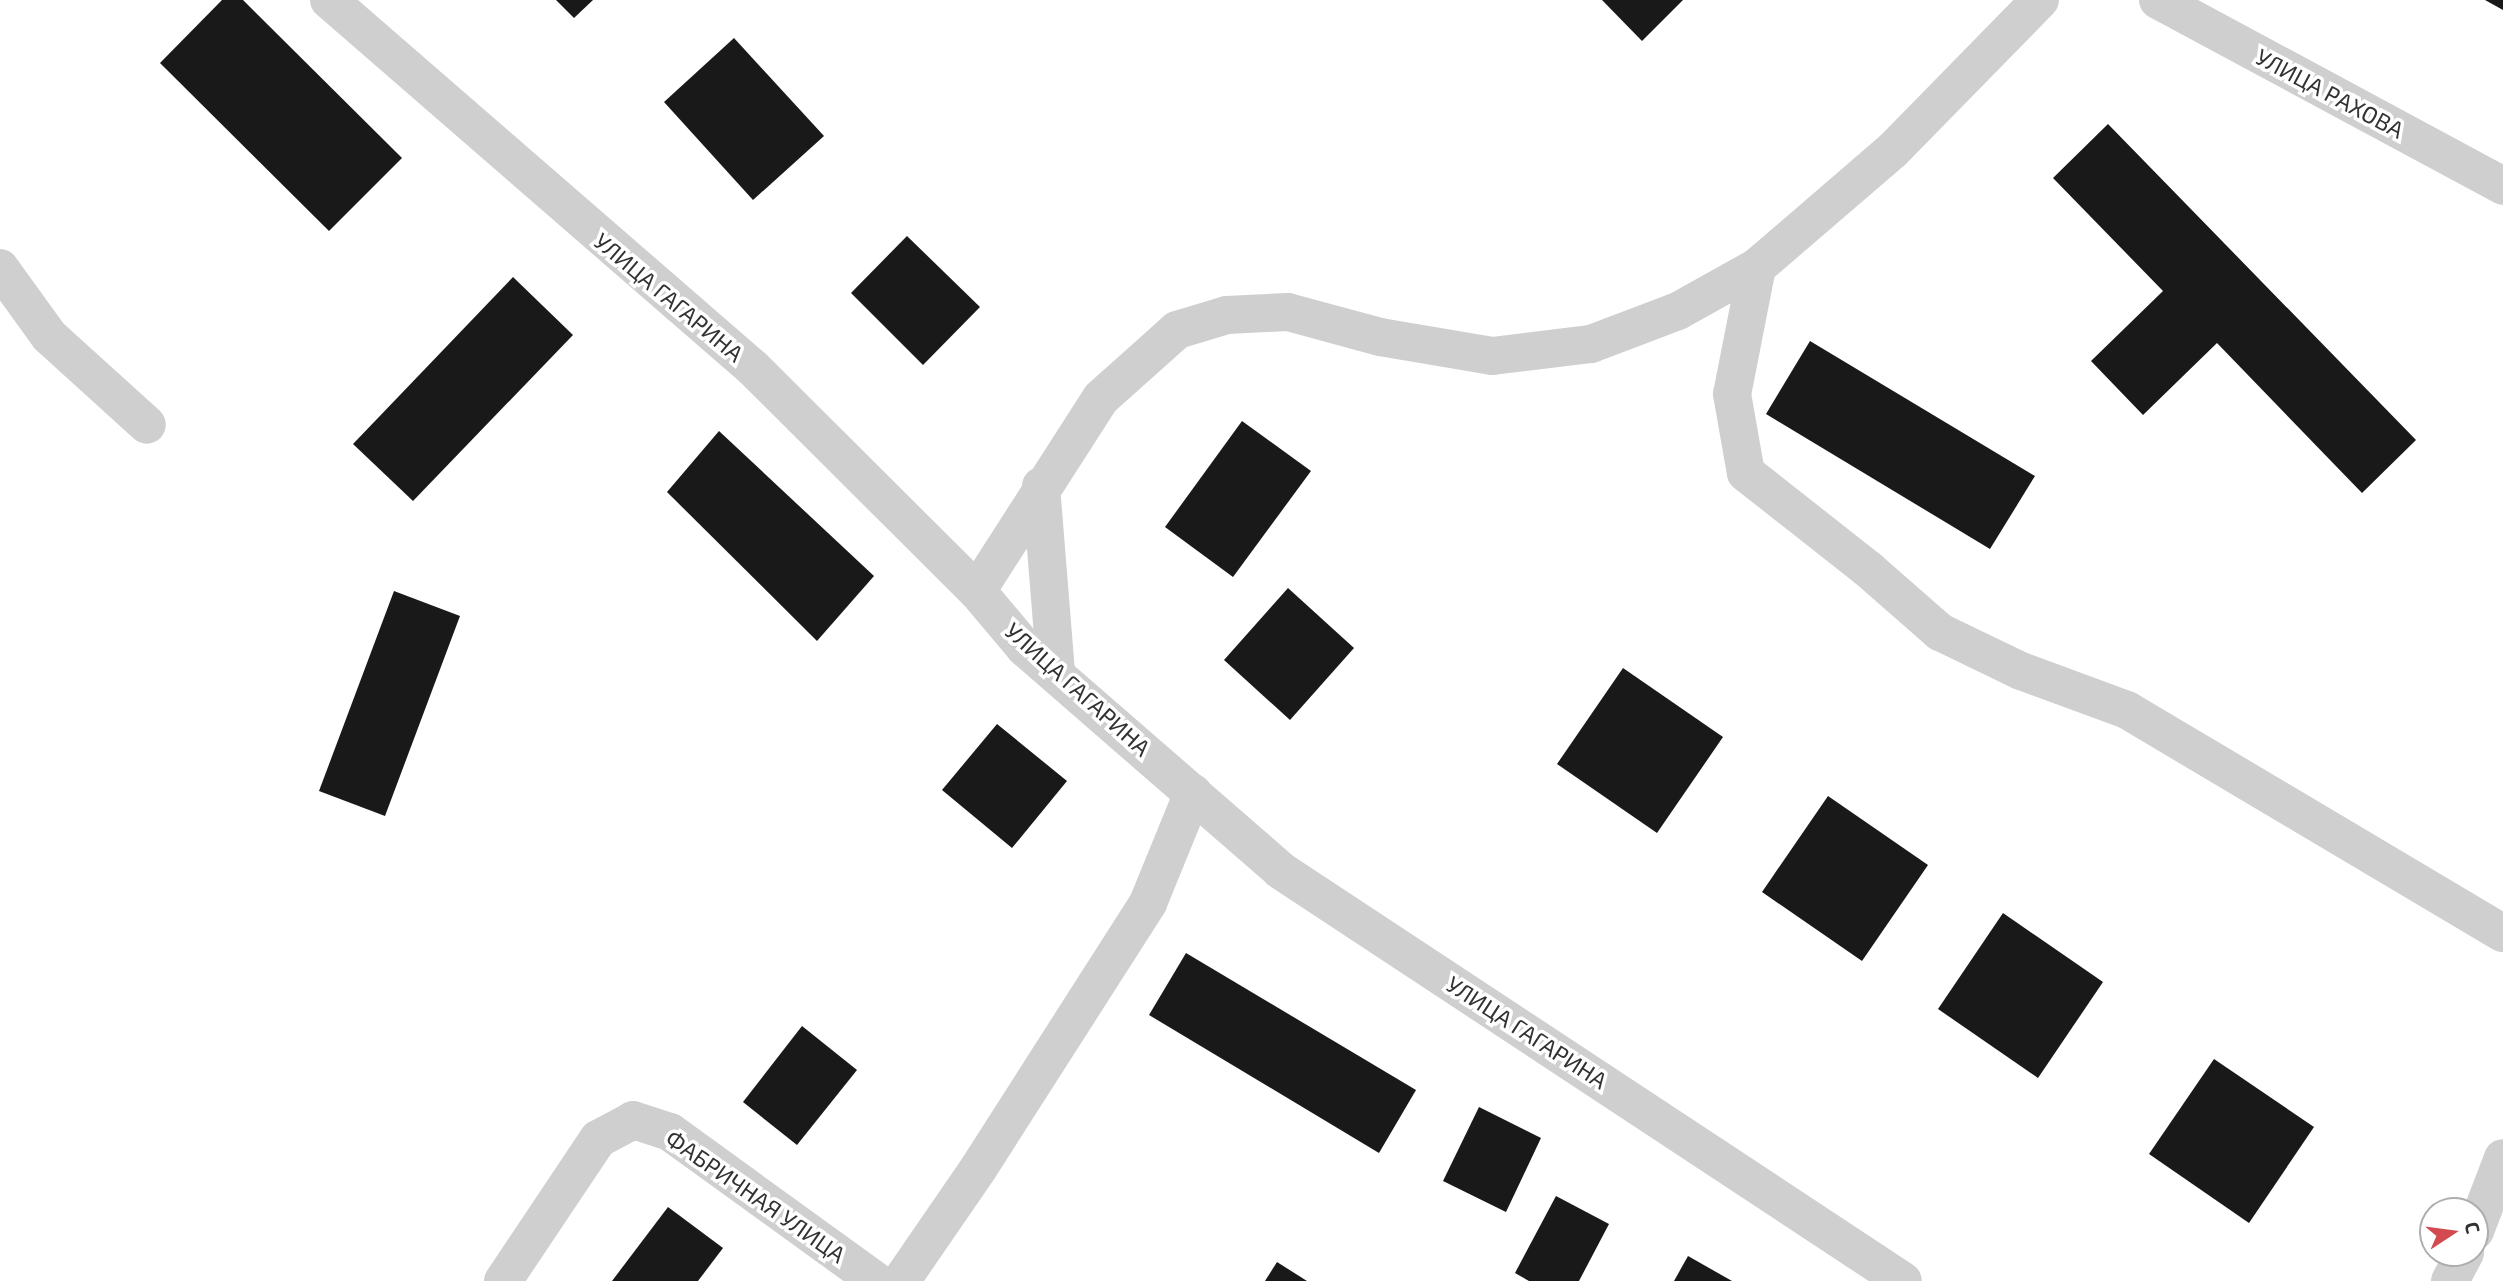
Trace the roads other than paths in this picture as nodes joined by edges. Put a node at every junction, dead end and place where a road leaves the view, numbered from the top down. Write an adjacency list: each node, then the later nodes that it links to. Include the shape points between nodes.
1 (329, 0): 9 (street, УЛИЦА ГАГАРИНА, via 753,368)
2 (2040, 0): 5 (street, via 1893,150)
3 (2158, 0): 4 (street, УЛИЦА РАХОВА)
4 (2503, 186)
5 (1757, 267): 8 (street, via 1678,311 1591,344 1492,356 1380,337 1288,312 1227,315 1177,330 1101,398); 12 (street, via 1732,394 1746,473 1940,632 2021,671 2127,710)
6 (0, 268): 7 (street, via 49,336)
7 (147, 425)
8 (1041, 486): 9 (street); 10 (street)
9 (977, 591): 10 (street, УЛИЦА ГАГАРИНА, via 1026,648)
10 (1056, 672): 11 (street, УЛИЦА ГАГАРИНА)
11 (1193, 793): 17 (street, via 1147,903); 18 (street, УЛИЦА ГАГАРИНА, via 1280,870)
12 (2503, 933)
13 (2503, 1158): 14 (street)
14 (2488, 1197)
15 (503, 1281): 16 (street, ФАБРИЧНАЯ УЛИЦА, via 598,1139 633,1120 670,1132)
16 (876, 1281)
17 (901, 1281)
18 (1903, 1281)

